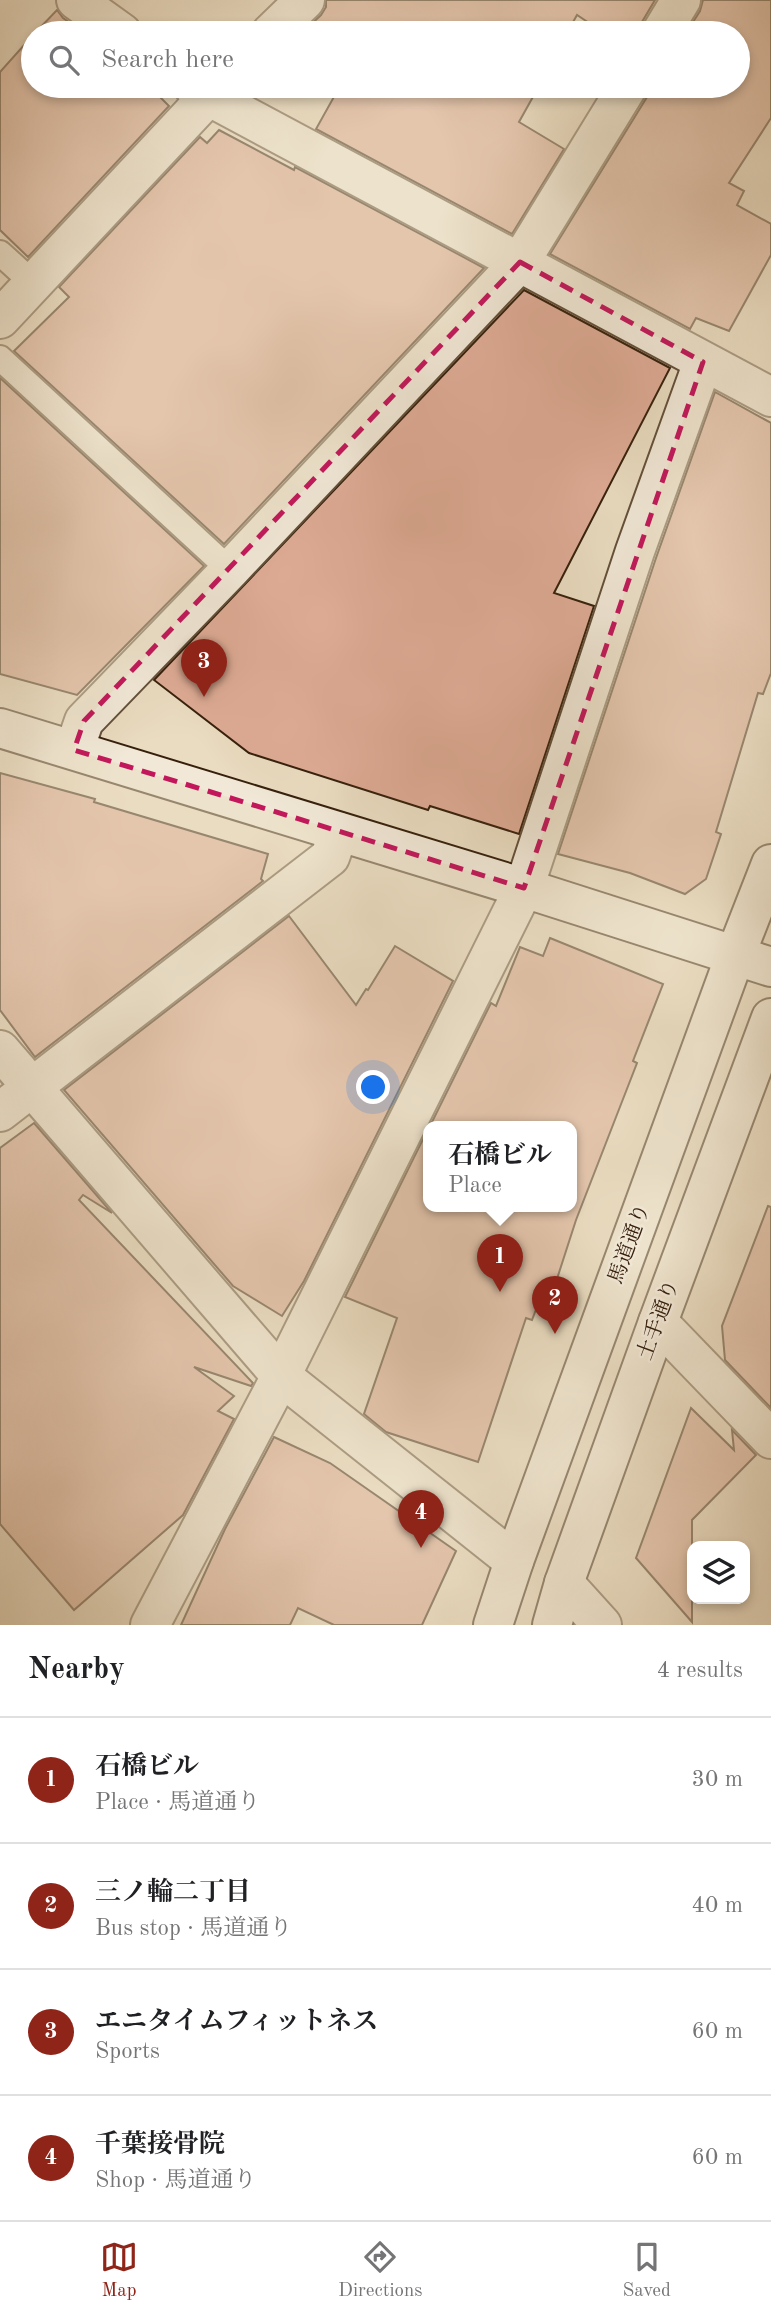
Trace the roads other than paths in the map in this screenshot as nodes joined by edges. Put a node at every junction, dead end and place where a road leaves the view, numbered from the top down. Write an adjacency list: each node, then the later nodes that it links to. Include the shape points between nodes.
1 (76, 0): 4 (street)
2 (304, 0): 5 (street)
3 (681, 0): 6 (street)
4 (105, 21)
5 (283, 21)
6 (668, 21)
7 (198, 98): 12 (street)
8 (222, 98): 11 (street)
9 (621, 98): 11 (street)
10 (0, 253): 12 (lane)
11 (520, 262): 15 (street); 17 (street)
12 (34, 284): 13 (street)
13 (0, 319)
14 (0, 358): 17 (lane)
15 (703, 362): 16 (street); 22 (street)
16 (771, 397)
17 (230, 570): 19 (street, via 84,721)
18 (0, 728): 19 (street)
19 (74, 750): 20 (street)
20 (339, 832): 22 (street); 27 (street, via 331,857)
21 (771, 864): 23 (street, 馬道通り)
22 (524, 888): 23 (street); 30 (street)
23 (735, 956): 24 (street); 32 (street, 馬道通り)
24 (771, 967)
25 (771, 1018): 29 (street, 土手通り)
26 (0, 1050): 27 (street)
27 (33, 1088): 28 (street); 30 (street)
28 (0, 1112)
29 (658, 1322): 31 (street); 33 (street, 土手通り)
30 (281, 1376): 32 (street); 34 (street)
31 (771, 1438)
32 (514, 1561): 35 (street, 馬道通り)
33 (564, 1583): 36 (street, 土手通り); 37 (street)
34 (150, 1625)
35 (493, 1625)
36 (552, 1625)
37 (602, 1625)

